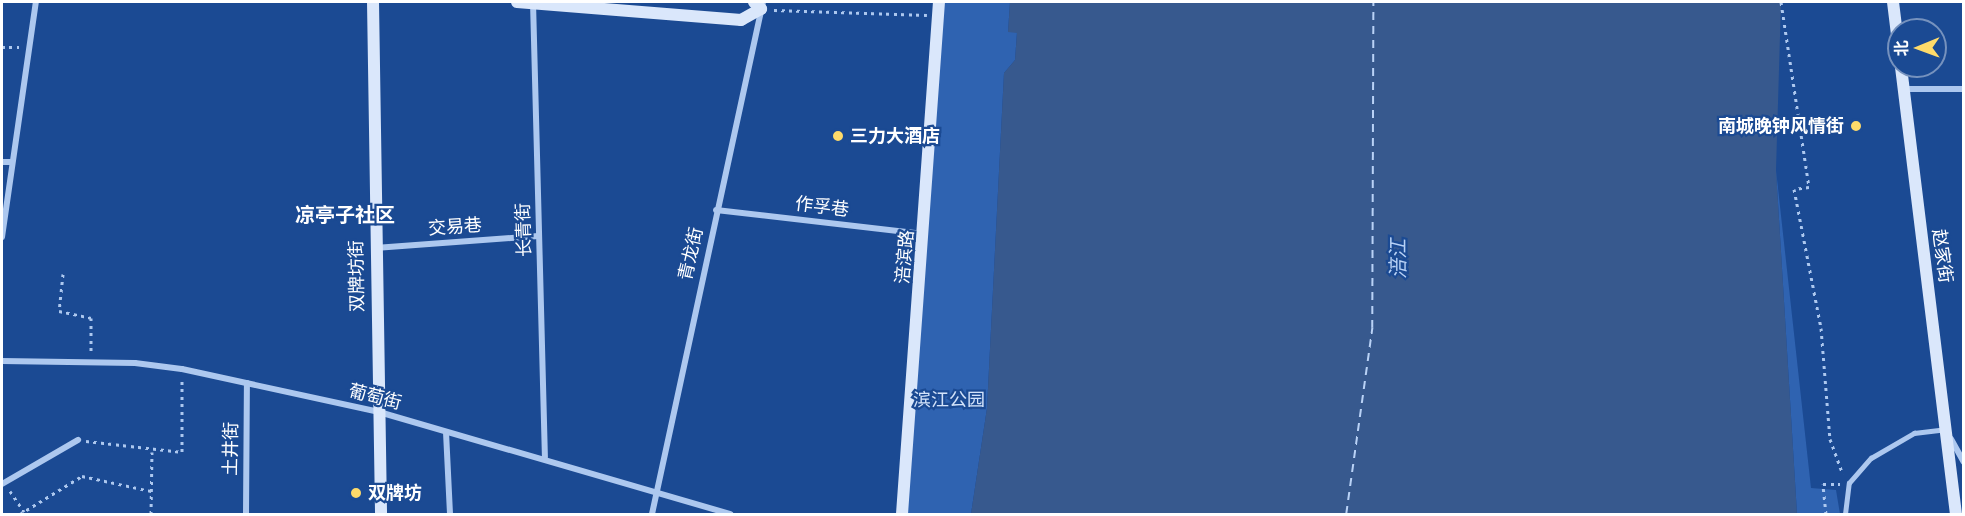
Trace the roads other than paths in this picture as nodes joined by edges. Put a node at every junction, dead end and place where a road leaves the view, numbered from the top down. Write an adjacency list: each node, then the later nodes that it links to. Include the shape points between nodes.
1 (36, 2): 11 (street)
2 (373, 2): 16 (street, 双牌坊街)
3 (517, 2): 4 (street)
4 (533, 2): 7 (street, via 741,20); 14 (street, 长青街)
5 (939, 2): 13 (street, 涪滨路)
6 (1893, 2): 8 (street, 赵家街)
7 (759, 4): 12 (street, 青龙街)
8 (1900, 89): 9 (street); 20 (street, 赵家街)
9 (1964, 89)
10 (2, 162): 11 (street)
11 (11, 162): 15 (street)
12 (716, 210): 13 (street, 作孚巷); 26 (street, 青龙街)
13 (925, 234): 32 (street, 涪滨路)
14 (538, 236): 16 (street, 交易巷); 23 (street, 长青街)
15 (2, 237)
16 (374, 248): 19 (street, 双牌坊街)
17 (2, 361): 18 (street, 葡萄街, via 182,369)
18 (247, 383): 19 (street, 葡萄街); 27 (street, 土井街)
19 (379, 412): 21 (street, 葡萄街); 28 (street, 双牌坊街)
20 (1947, 429): 24 (street); 33 (lane, via 1914,433 1871,458 1849,483); 34 (street, 赵家街)
21 (446, 432): 23 (street, 葡萄街); 29 (street)
22 (78, 440): 25 (street)
23 (546, 457): 26 (street, 葡萄街)
24 (1964, 462)
25 (3, 483)
26 (655, 493): 30 (street, 青龙街); 31 (street, 葡萄街)
27 (246, 514)
28 (381, 514)
29 (450, 514)
30 (652, 514)
31 (731, 514)
32 (902, 514)
33 (1845, 514)
34 (1956, 514)

